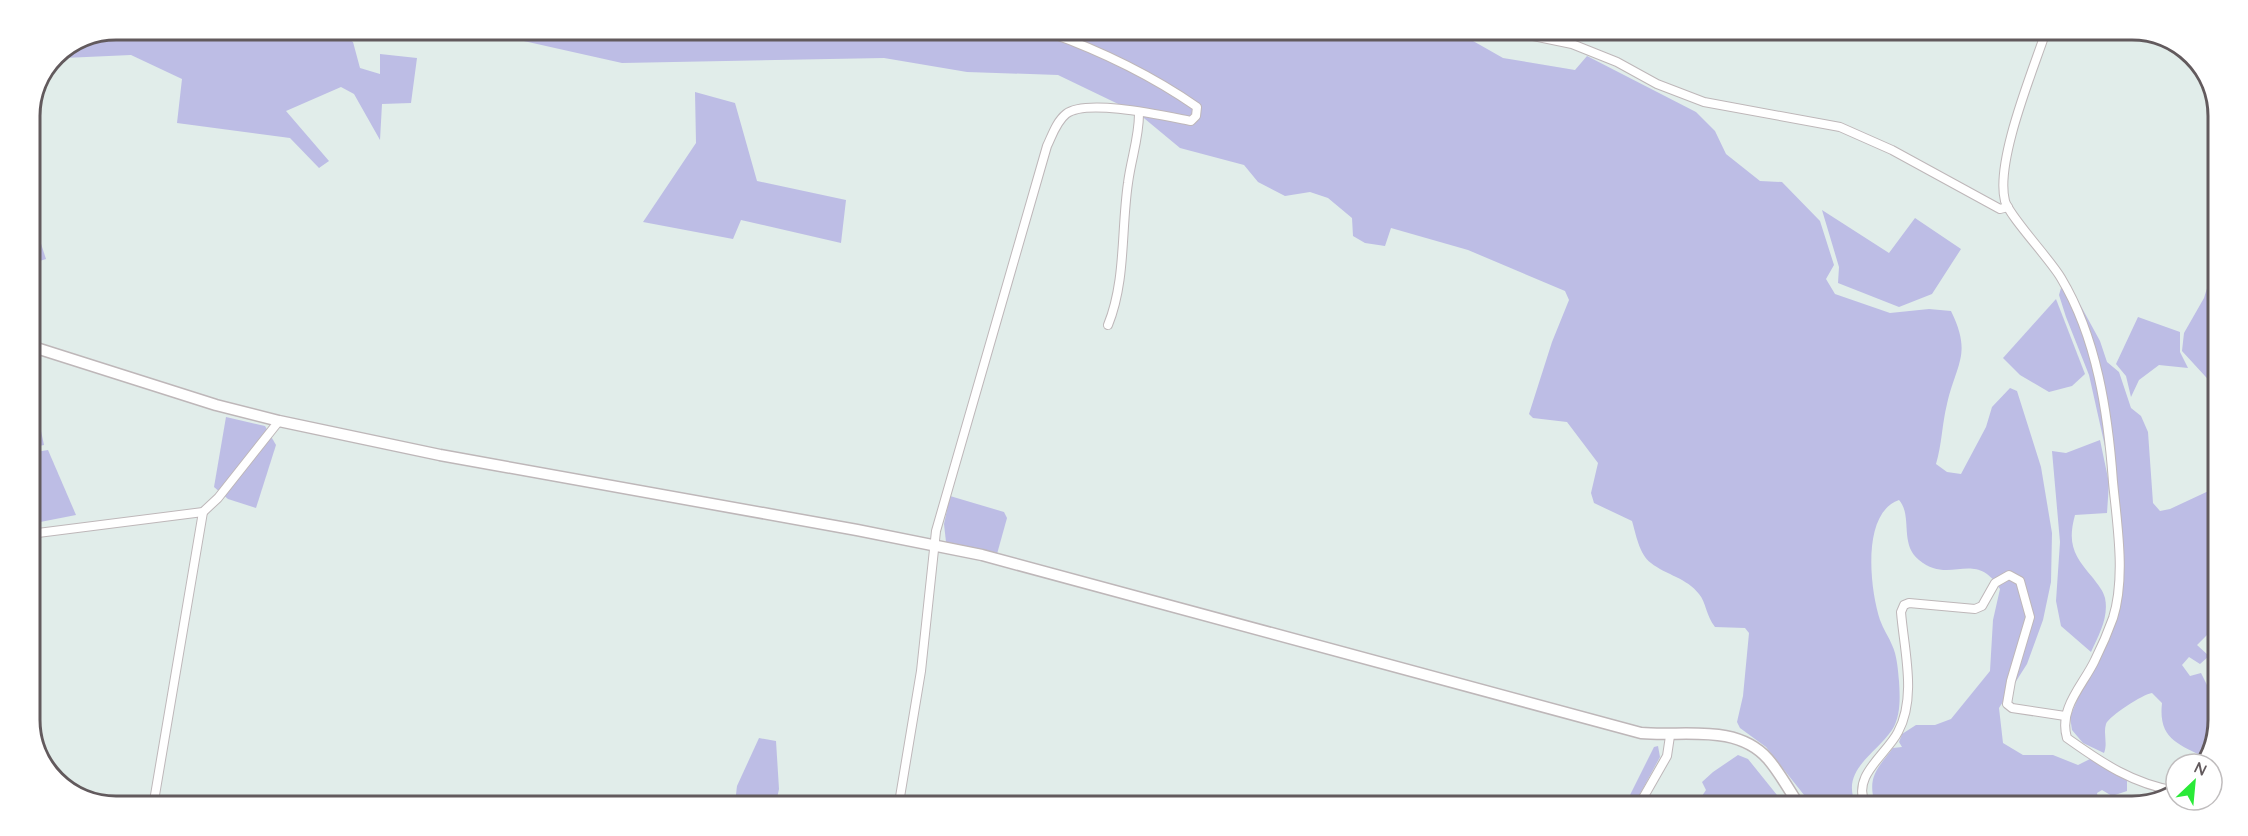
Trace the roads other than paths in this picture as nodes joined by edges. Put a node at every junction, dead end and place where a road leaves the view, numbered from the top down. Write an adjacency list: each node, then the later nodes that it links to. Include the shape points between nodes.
1 (1068, 40): 4 (street, via 1164,85 1197,107 1191,121)
2 (1552, 40): 5 (street, via 1617,62 1657,84 1704,102 1840,128 1892,150 2000,209)
3 (2043, 40): 5 (street, via 2017,113 2004,192)
4 (1139, 114): 6 (street, via 1120,250 1119,297); 11 (street, via 1102,107 1076,109 1059,120 1047,146 944,500)
5 (2008, 207): 12 (street, via 2057,271 2083,321 2105,405 2118,544 2117,595 2095,662)
6 (1108, 325)
7 (40, 349): 8 (street, via 205,402)
8 (279, 421): 9 (street); 11 (street)
9 (203, 512): 10 (street); 15 (street)
10 (41, 533)
11 (934, 547): 13 (street, via 982,555 1591,721); 16 (street, via 921,671)
12 (2065, 716): 14 (street, via 2067,738 2110,769); 19 (street, via 2007,704 2030,617 2020,581 2009,575 2002,579 1982,606 1975,609 1909,603 1901,612 1908,686 1905,714 1897,734 1866,775)
13 (1670, 736): 17 (street, via 1667,756); 18 (street, via 1712,733 1751,746 1767,759)
14 (2163, 789)
15 (155, 796)
16 (900, 796)
17 (1644, 796)
18 (1793, 796)
19 (1864, 796)

